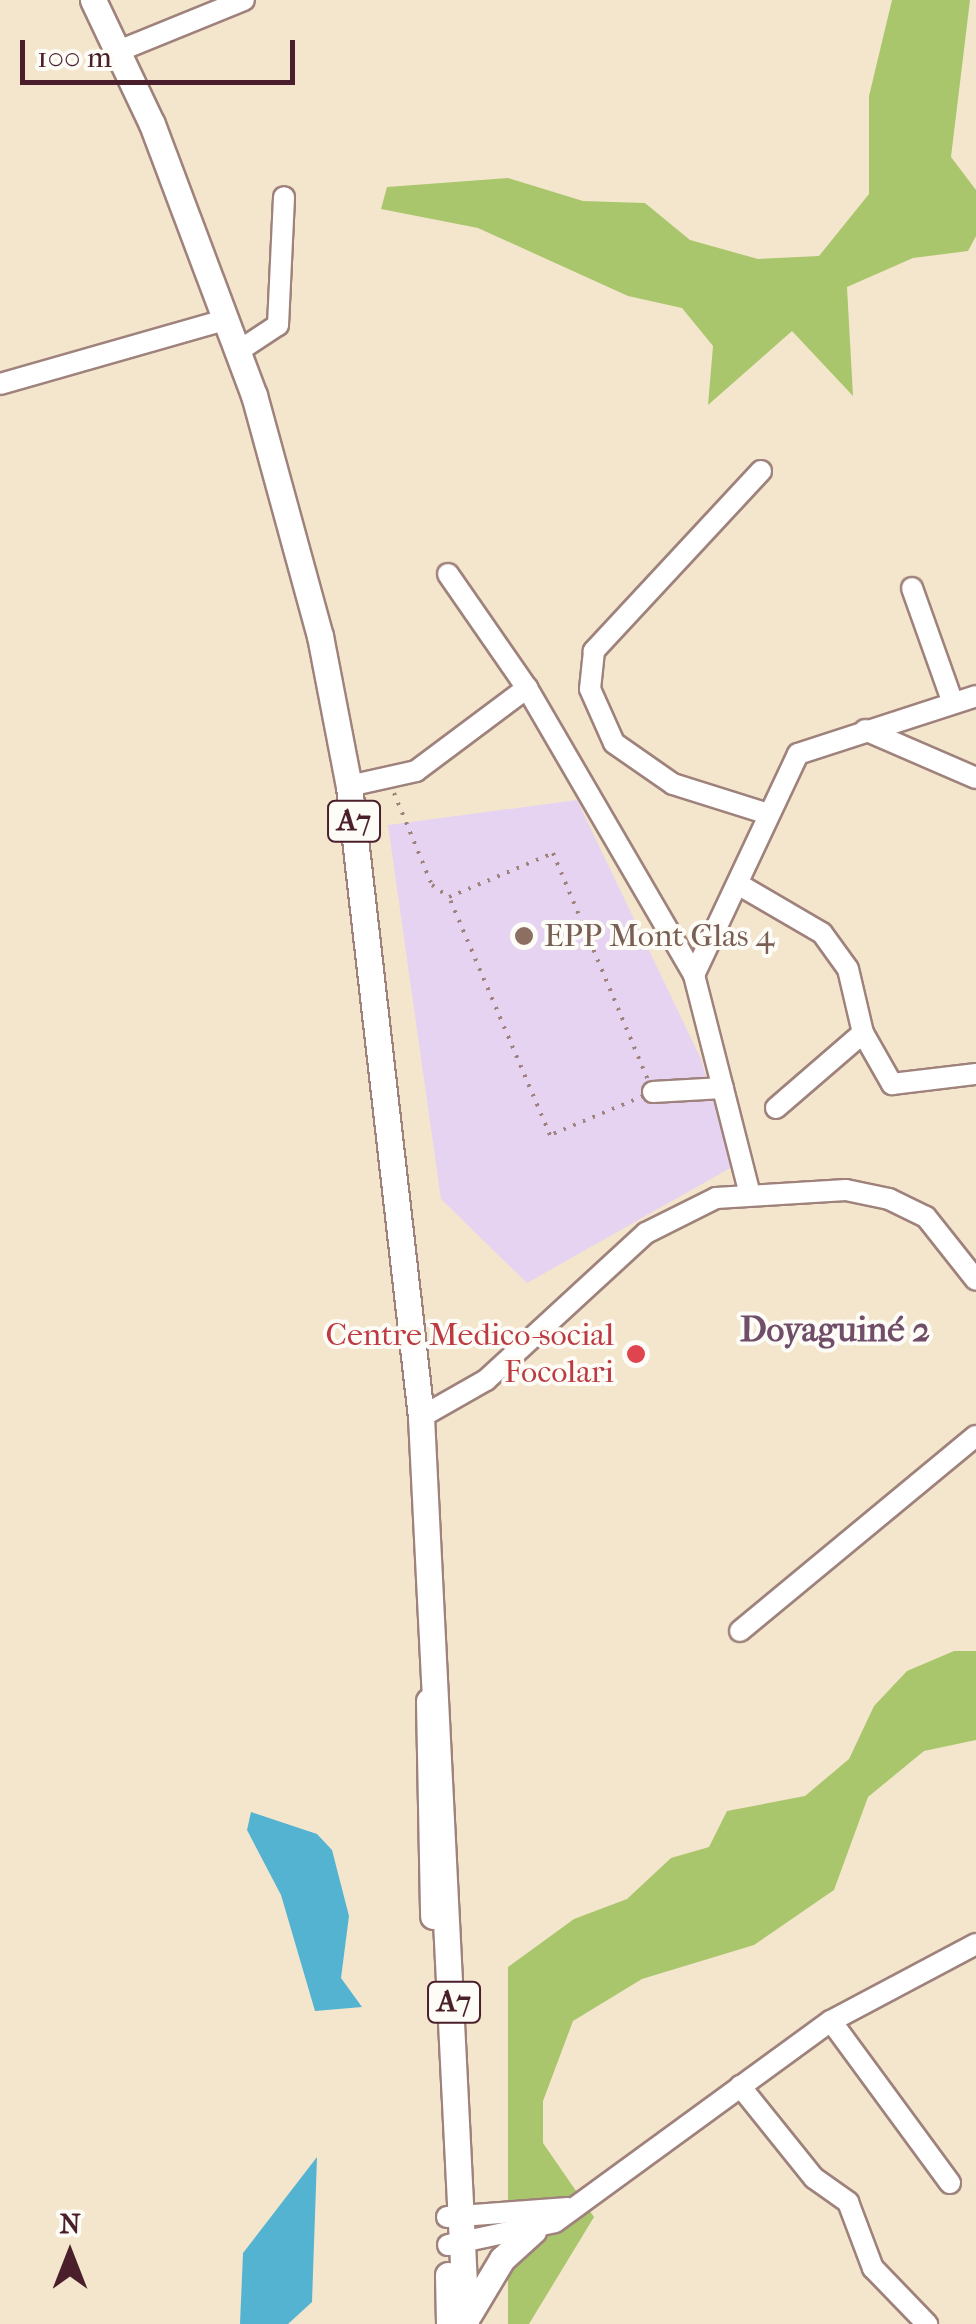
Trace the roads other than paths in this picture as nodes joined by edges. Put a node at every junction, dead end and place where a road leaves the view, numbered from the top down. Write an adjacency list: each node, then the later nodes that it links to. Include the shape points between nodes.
1 (92, 0): 3 (main road, A7)
2 (244, 0): 3 (street)
3 (116, 52): 5 (main road, A7)
4 (284, 196): 6 (street, via 278,325)
5 (224, 320): 6 (main road, A7); 7 (street)
6 (236, 352): 16 (main road, A7, via 311,600)
7 (0, 384)
8 (762, 470): 17 (street, via 594,651 590,689 614,743 673,784)
9 (448, 574): 11 (street)
10 (912, 588): 13 (street)
11 (527, 688): 16 (street, via 468,738 390,782); 19 (street)
12 (976, 696): 13 (street)
13 (953, 703): 14 (street)
14 (866, 730): 15 (street); 17 (street, via 798,754)
15 (976, 778)
16 (350, 786): 27 (main road, A7)
17 (768, 814): 18 (street)
18 (742, 887): 19 (street); 20 (street, via 822,933 848,970)
19 (694, 975): 22 (street)
20 (863, 1033): 21 (street, via 892,1084); 24 (street)
21 (976, 1074)
22 (723, 1088): 23 (street); 25 (street)
23 (653, 1092)
24 (776, 1108)
25 (749, 1190): 26 (street, via 889,1199 926,1217); 27 (street, via 646,1234 486,1380)
26 (976, 1280)
27 (421, 1417): 35 (main road, A7, via 432,1682 443,1738)
28 (976, 1436): 29 (street)
29 (740, 1631)
30 (976, 1944): 31 (street)
31 (831, 2021): 32 (street); 33 (street)
32 (740, 2086): 34 (street); 39 (street, via 814,2178 848,2202 873,2268)
33 (950, 2183)
34 (568, 2208): 35 (street); 36 (street)
35 (455, 2217): 37 (main road, A7)
36 (533, 2231): 37 (street); 38 (main road, via 488,2276)
37 (456, 2244): 38 (main road, A7)
38 (460, 2322)
39 (927, 2324)

